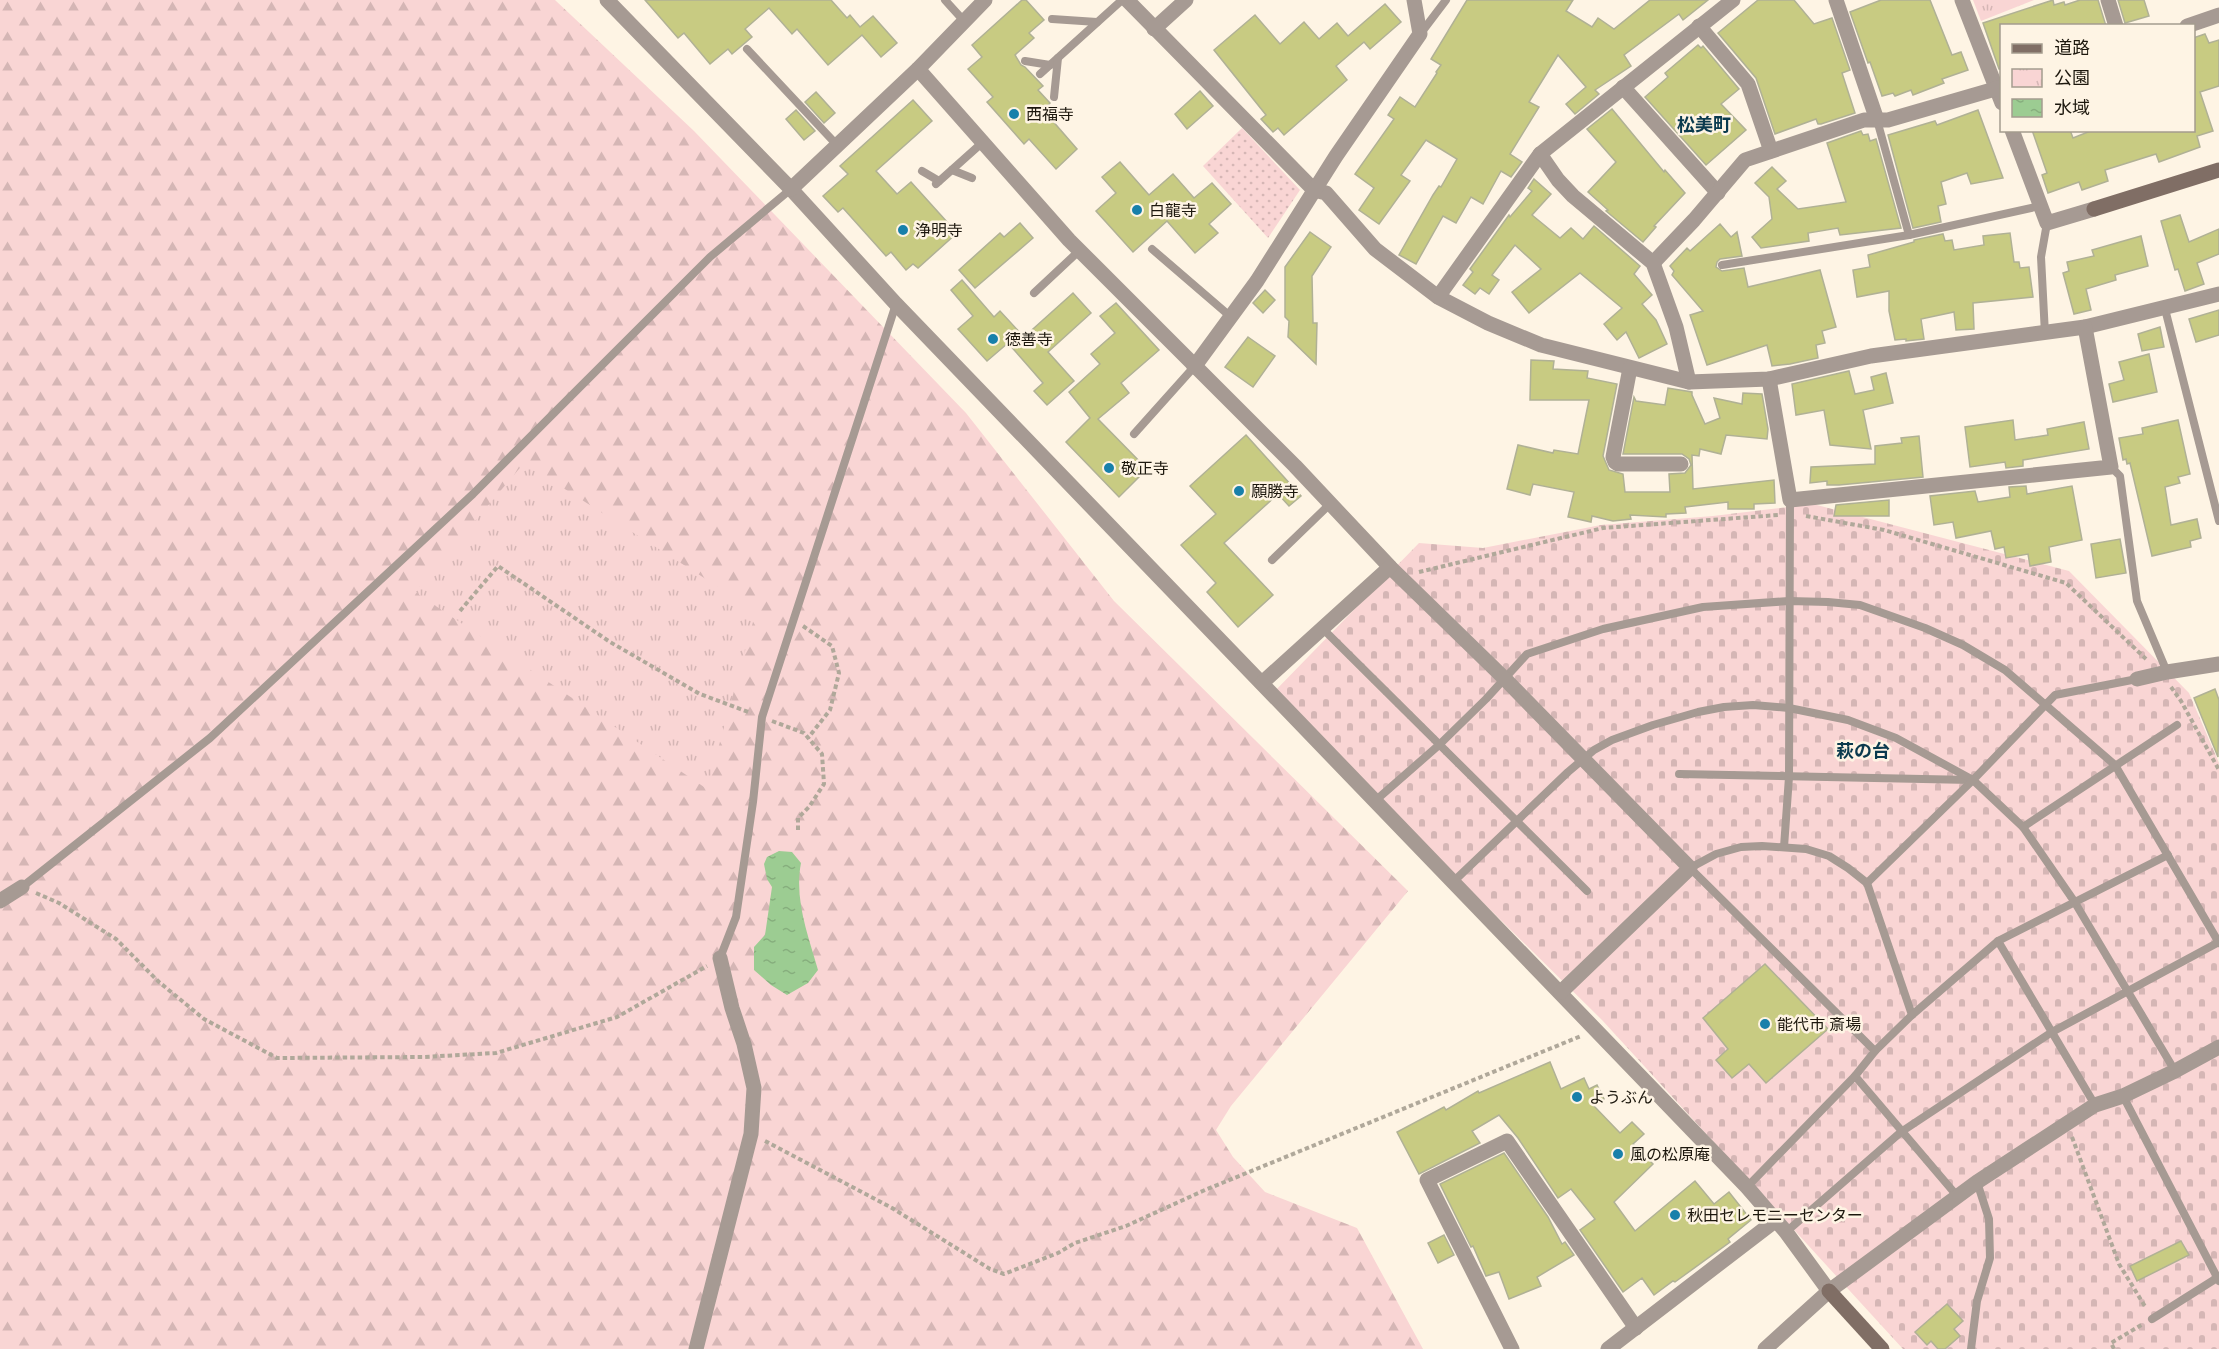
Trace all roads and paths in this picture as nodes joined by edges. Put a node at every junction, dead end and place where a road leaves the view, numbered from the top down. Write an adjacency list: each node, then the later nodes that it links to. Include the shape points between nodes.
1 (945, 0): 15 (lane)
2 (985, 0): 15 (street)
3 (1122, 0): 16 (lane)
4 (1127, 0): 20 (street)
5 (1186, 0): 20 (street)
6 (1414, 0): 21 (street)
7 (1446, 0): 21 (lane)
8 (1733, 0): 19 (street)
9 (1836, 0): 31 (street)
10 (1962, 0): 29 (street)
11 (2108, 0): 17 (street)
12 (616, 3): 41 (street)
13 (2219, 15): 18 (street)
14 (1052, 20): 16 (lane)
15 (964, 21): 26 (street)
16 (1097, 22): 23 (lane)
17 (2115, 24)
18 (2193, 24)
19 (1699, 26): 28 (street); 35 (street, via 1748,84)
20 (1154, 29): 42 (street)
21 (1420, 34): 42 (street)
22 (747, 49): 34 (lane)
23 (1058, 58): 25 (lane); 30 (lane)
24 (1025, 61): 25 (lane)
25 (1050, 65): 27 (lane)
26 (918, 69): 33 (street); 34 (street)
27 (1040, 74)
28 (1623, 87): 36 (street); 43 (street)
29 (2000, 93): 31 (street)
30 (1054, 97)
31 (1877, 120): 35 (street, via 1864,120); 46 (lane)
32 (2013, 132): 44 (street)
33 (983, 142): 37 (lane); 48 (street)
34 (836, 144): 41 (street)
35 (1771, 151): 43 (street, via 1745,160)
36 (1540, 154): 49 (street, via 1573,196); 53 (street)
37 (952, 170): 39 (lane, via 937,182); 40 (lane)
38 (2219, 170): 45 (street)
39 (922, 171)
40 (972, 178)
41 (791, 189): 54 (street); 100 (lane, via 710,257 473,494 210,738)
42 (1314, 190): 53 (street, via 1326,193 1375,249); 56 (street)
43 (1718, 193): 49 (street)
44 (2040, 206): 45 (street); 46 (lane)
45 (2047, 223): 58 (lane, via 2041,257)
46 (1910, 235): 50 (lane)
47 (1152, 249): 56 (lane)
48 (1080, 250): 51 (lane); 59 (street)
49 (1653, 262): 62 (street, via 1676,327)
50 (1722, 265)
51 (1034, 292)
52 (2219, 294): 55 (street)
53 (1438, 297): 60 (street, via 1541,345)
54 (896, 303): 73 (lane); 79 (street)
55 (2165, 309): 57 (street); 68 (lane)
56 (1231, 317): 59 (street)
57 (2085, 327): 58 (street); 65 (street)
58 (2045, 334): 61 (street, via 1871,356)
59 (1194, 367): 63 (lane); 67 (street)
60 (1630, 368): 62 (street); 64 (street, via 1615,462)
61 (1769, 379): 62 (street); 66 (street)
62 (1689, 382)
63 (1134, 435)
64 (1681, 465)
65 (2111, 467): 66 (street); 76 (lane, via 2120,476 2137,601)
66 (1790, 500): 71 (lane)
67 (1330, 504): 69 (lane); 70 (street)
68 (2219, 521)
69 (1272, 560)
70 (1390, 567): 74 (street); 77 (street)
71 (1789, 601): 77 (lane, via 1704,607 1603,629 1527,654); 80 (lane, via 1860,606 1925,628 2005,670); 81 (lane)
72 (460, 611): 82 (path, via 498,566 610,642 700,694)
73 (793, 620): 82 (lane); 84 (path, via 832,646 839,673 831,710)
74 (1322, 628): 79 (street); 85 (lane)
75 (2219, 664): 76 (street)
76 (2167, 672): 78 (street)
77 (1504, 678): 85 (lane); 86 (street)
78 (2137, 679): 80 (lane, via 2055,695)
79 (1262, 683): 91 (street)
80 (2044, 705): 87 (lane); 90 (lane)
81 (1789, 708): 86 (lane, via 1753,705 1698,712 1612,740); 89 (lane); 90 (lane, via 1867,725)
82 (762, 717): 84 (path); 106 (lane, via 736,916)
83 (2177, 725): 87 (lane)
84 (808, 738): 94 (path, via 822,754 824,784 798,818)
85 (1439, 745): 91 (lane); 92 (lane)
86 (1584, 759): 92 (lane); 97 (street)
87 (2115, 765): 93 (lane); 96 (lane)
88 (1679, 774): 89 (lane)
89 (1789, 777): 90 (lane); 95 (lane)
90 (1973, 780): 93 (lane); 99 (lane)
91 (1376, 801): 98 (street)
92 (1517, 822): 98 (lane); 101 (lane)
93 (2023, 827): 103 (lane)
94 (798, 833)
95 (1784, 847): 97 (lane, via 1741,847 1716,854); 99 (lane, via 1829,856)
96 (2168, 855): 103 (lane); 105 (lane)
97 (1690, 868): 107 (street); 113 (lane)
98 (1453, 882): 107 (street)
99 (1867, 883): 109 (lane)
100 (22, 887): 102 (street); 106 (path, via 59,903 116,939 204,1019 277,1058 496,1053 618,1017)
101 (1587, 891)
102 (0, 901)
103 (2074, 901): 104 (lane); 108 (lane)
104 (1998, 941): 109 (lane); 111 (lane)
105 (2219, 943): 108 (lane)
106 (720, 958): 120 (street, via 754,1088)
107 (1561, 992): 110 (street)
108 (2128, 992): 111 (lane); 114 (lane)
109 (1912, 1016): 113 (lane)
110 (1596, 1030): 120 (path, via 1004,1274 881,1202); 122 (street)
111 (2052, 1032): 117 (lane); 119 (lane)
112 (2218, 1050): 114 (street)
113 (1875, 1051): 115 (lane)
114 (2175, 1071): 116 (street)
115 (1855, 1076): 119 (lane); 122 (lane)
116 (2122, 1096): 117 (street); 125 (lane)
117 (2095, 1105): 118 (street)
118 (2067, 1125): 121 (street); 127 (path, via 2119,1264)
119 (1901, 1132): 123 (lane); 124 (lane)
120 (751, 1134): 129 (street)
121 (1977, 1182): 123 (street); 134 (lane, via 1989,1219 1989,1258 1977,1301)
122 (1747, 1187): 124 (street)
123 (1958, 1197): 126 (street)
124 (1781, 1226): 126 (street); 128 (street)
125 (2218, 1279): 127 (lane)
126 (1829, 1291): 132 (street); 133 (street)
127 (2152, 1319): 135 (path, via 2111,1343)
128 (1636, 1328): 130 (street, via 1507,1141 1427,1180); 131 (street)
129 (696, 1349)
130 (1512, 1349)
131 (1608, 1349)
132 (1765, 1349)
133 (1882, 1349)
134 (1971, 1349)
135 (2114, 1349)

